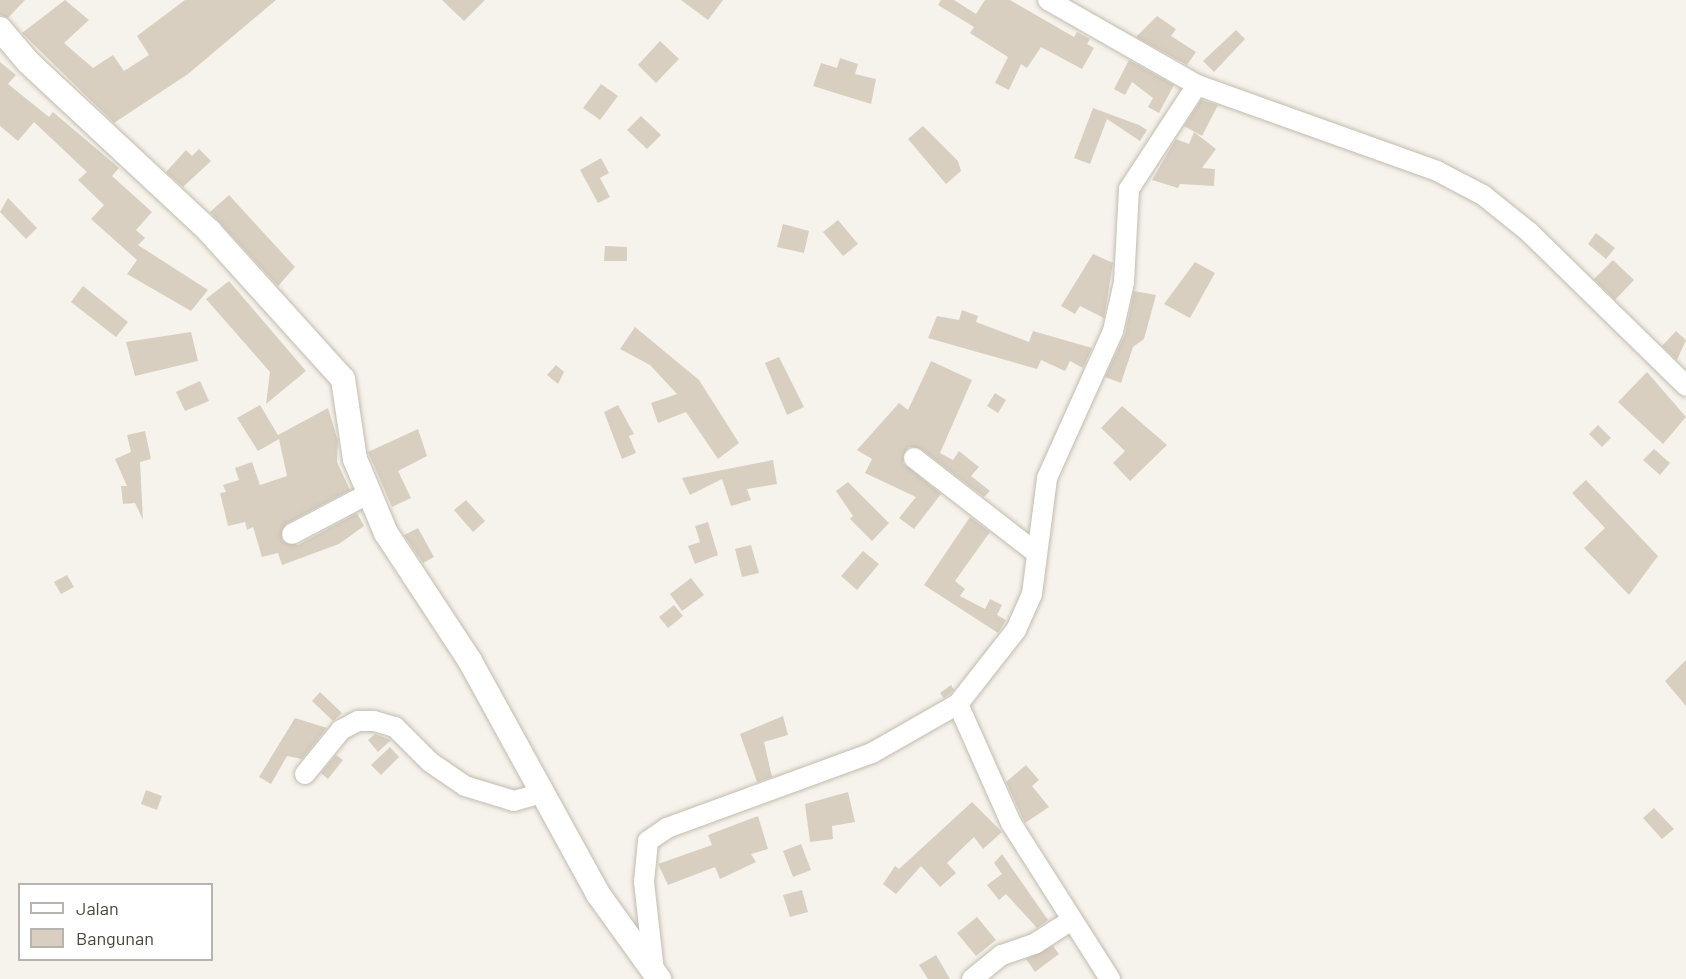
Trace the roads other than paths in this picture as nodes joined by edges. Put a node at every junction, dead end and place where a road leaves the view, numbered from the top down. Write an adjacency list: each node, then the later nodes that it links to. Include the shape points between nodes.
1 (1048, 0): 3 (street)
2 (0, 29): 6 (street, via 28,62 210,232 326,355 343,379)
3 (1197, 85): 4 (street, via 1437,171 1483,195 1530,232); 8 (street, via 1129,189 1124,282 1115,322 1047,478)
4 (1686, 386)
5 (914, 458): 8 (street)
6 (366, 495): 7 (street); 11 (street, via 470,662)
7 (292, 534)
8 (1034, 551): 9 (street, via 1025,614)
9 (958, 704): 12 (street, via 1011,823); 13 (street, via 872,753 656,834 648,841 643,864)
10 (305, 774): 11 (street, via 341,730 358,721 374,721 395,727 430,762 465,786 514,801)
11 (542, 793): 13 (street, via 598,894)
12 (1070, 921): 14 (street, via 1036,943 1002,955); 15 (street)
13 (657, 975)
14 (972, 979)
15 (1110, 979)

